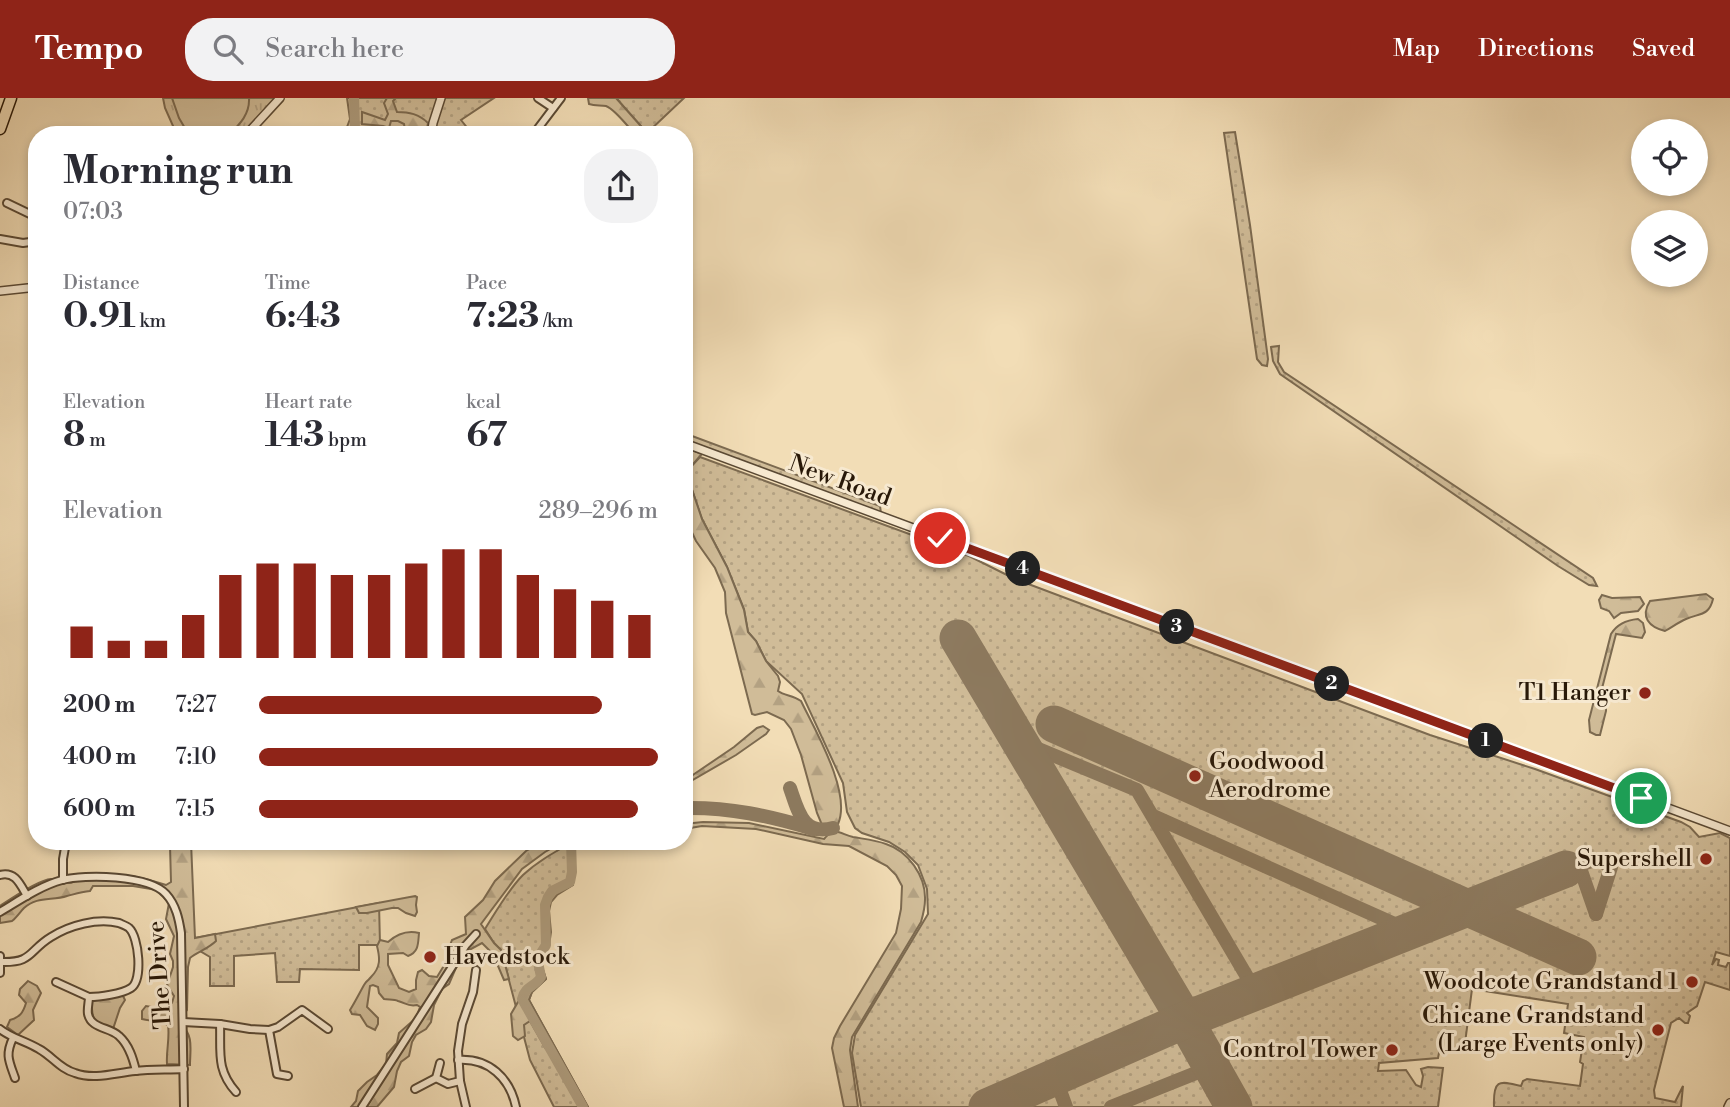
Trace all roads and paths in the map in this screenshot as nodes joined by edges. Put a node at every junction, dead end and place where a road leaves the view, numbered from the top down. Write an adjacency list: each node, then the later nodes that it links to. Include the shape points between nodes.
1 (11, 98): 10 (main road)
2 (280, 98): 7 (street)
3 (441, 98): 8 (street)
4 (538, 98): 6 (street)
5 (561, 98): 6 (street)
6 (553, 108): 9 (street)
7 (254, 126)
8 (432, 126)
9 (540, 126)
10 (0, 129)
11 (7, 203): 12 (street)
12 (28, 213)
13 (0, 239): 14 (street)
14 (28, 242)
15 (28, 288): 16 (street)
16 (0, 291)
17 (693, 446): 18 (street, New Road)
18 (1730, 831)
19 (65, 850): 21 (street)
20 (0, 875): 22 (street, via 17,879)
21 (63, 880): 22 (street, The Drive); 31 (street, The Drive, via 139,881 167,894 181,933)
22 (27, 896): 23 (street, The Drive)
23 (0, 912)
24 (476, 934): 52 (street)
25 (0, 956): 26 (street)
26 (1, 962): 28 (street); 30 (street, via 27,958 50,938 78,925 121,923 134,935 137,980 132,988)
27 (476, 970): 37 (street)
28 (0, 973)
29 (56, 982): 30 (street)
30 (89, 997): 41 (street, via 91,1021 120,1037)
31 (183, 1022): 32 (street); 40 (street, The Drive)
32 (220, 1024): 35 (street); 48 (street, via 223,1082)
33 (0, 1028): 36 (street)
34 (328, 1029): 35 (street, via 302,1010)
35 (269, 1030): 43 (street, via 277,1074)
36 (13, 1038): 39 (street, via 8,1048); 41 (street, via 43,1051 76,1074 107,1076)
37 (458, 1060): 46 (street); 50 (street, via 471,1059 498,1073 507,1082)
38 (440, 1063): 44 (street)
39 (12, 1068): 42 (street); 45 (street)
40 (184, 1069): 41 (street); 51 (street, The Drive)
41 (136, 1070)
42 (3, 1071)
43 (288, 1076)
44 (436, 1077): 46 (street, via 448,1084); 47 (street)
45 (15, 1078)
46 (460, 1081): 53 (street)
47 (415, 1089)
48 (236, 1091)
49 (506, 1102): 50 (street)
50 (515, 1104)
51 (184, 1107)
52 (362, 1107)
53 (466, 1107)

